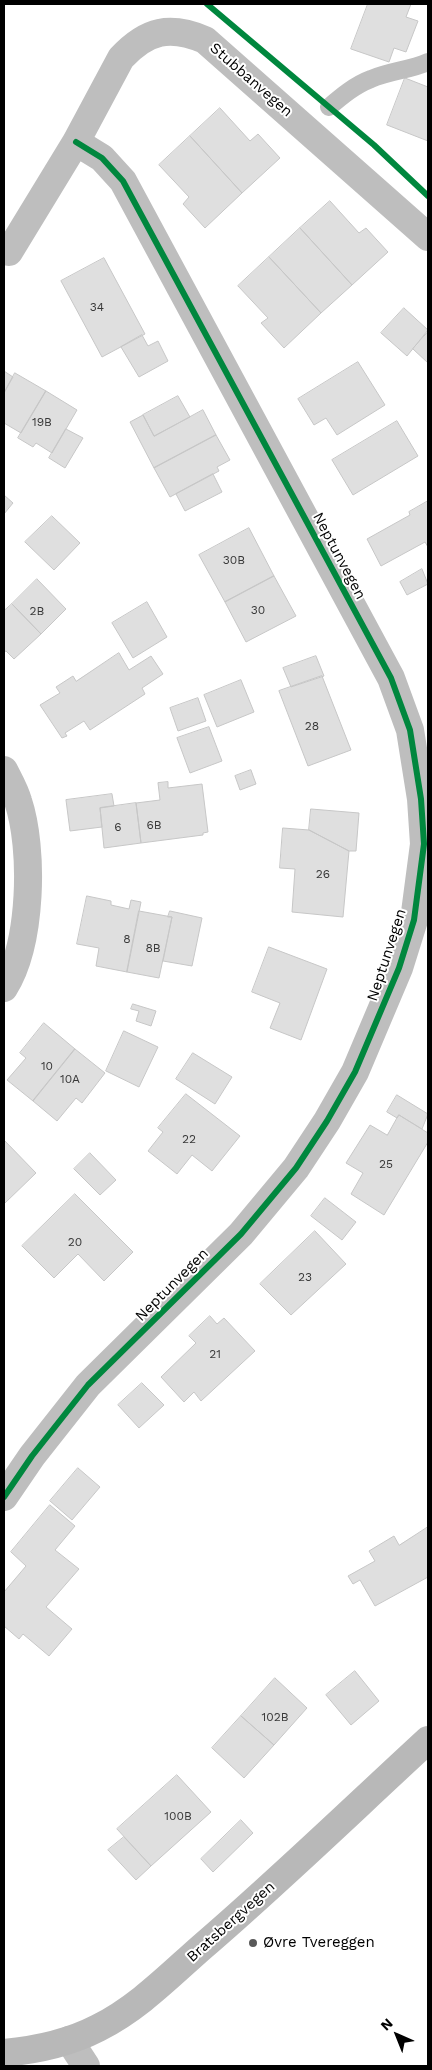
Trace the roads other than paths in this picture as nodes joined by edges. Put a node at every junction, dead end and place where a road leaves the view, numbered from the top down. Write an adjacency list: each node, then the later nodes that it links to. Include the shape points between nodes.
1 (428, 62): 2 (lane, via 373,78 354,87)
2 (329, 107)
3 (76, 142): 4 (street, Stubbanvegen, via 120,58 131,46 170,30 189,33 205,40); 5 (street, Stubbanvegen); 7 (street, Neptunvegen, via 102,158 123,181 390,678 410,730 421,799 424,844)
4 (428, 237)
5 (5, 254)
6 (4, 770): 8 (street, via 18,801 28,866 26,914 16,962)
7 (421, 922): 9 (street, Neptunvegen, via 354,1072 296,1168 241,1234 88,1385)
8 (4, 988)
9 (4, 1497)
10 (428, 1740): 11 (main road, Bratsbergvegen, via 244,1911 128,2011 98,2029)
11 (69, 2040): 12 (main road, Bratsbergvegen); 13 (street)
12 (4, 2053)
13 (86, 2066)

